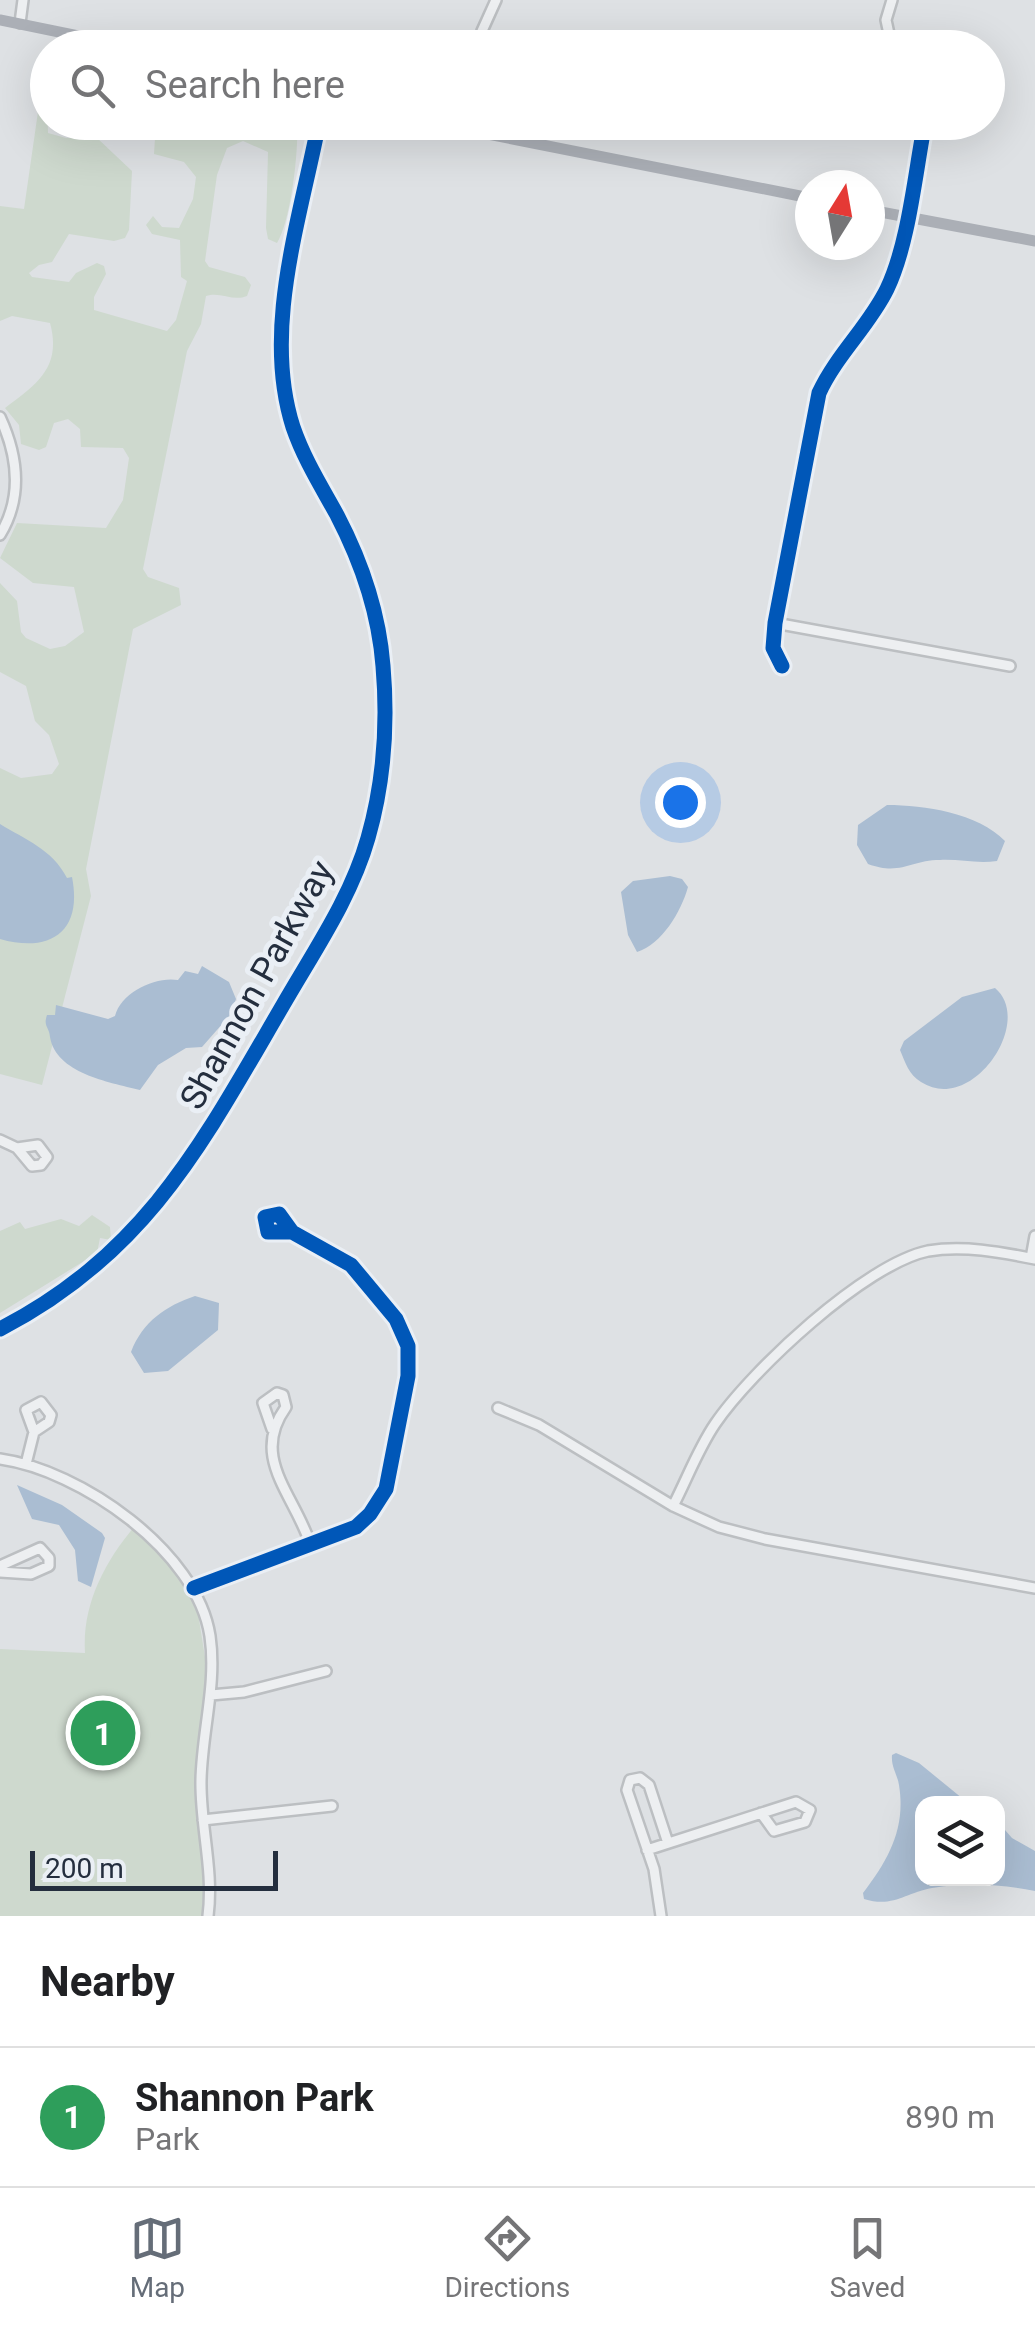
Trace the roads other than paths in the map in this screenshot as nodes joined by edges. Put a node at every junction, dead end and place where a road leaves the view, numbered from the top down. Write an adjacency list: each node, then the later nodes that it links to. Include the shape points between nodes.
1 (24, 0): 5 (street)
2 (496, 0): 7 (street)
3 (892, 0): 8 (street)
4 (0, 20): 5 (street)
5 (20, 23): 6 (street)
6 (53, 30)
7 (482, 30)
8 (888, 30)
9 (316, 140): 26 (street, Shannon Parkway, via 280,352 294,428 357,560 383,662 384,741 368,839 347,894 169,1192 80,1279)
10 (531, 140): 12 (street)
11 (921, 140): 14 (street)
12 (795, 195)
13 (885, 212): 14 (street)
14 (906, 216): 15 (street); 18 (street, via 886,290 819,392)
15 (1035, 241)
16 (0, 417): 17 (street, via 16,478)
17 (0, 535)
18 (775, 624): 19 (street, via 773,648); 20 (street)
19 (782, 666)
20 (1010, 666)
21 (0, 1140): 22 (street)
22 (16, 1148)
23 (292, 1232): 33 (street, via 352,1265 401,1327 409,1355 382,1498 356,1527)
24 (1035, 1236): 25 (street)
25 (1033, 1259): 32 (street, via 952,1248 894,1262 864,1279 746,1385 714,1425)
26 (0, 1329)
27 (498, 1408): 32 (street)
28 (272, 1429): 33 (street, via 270,1454)
29 (34, 1432): 31 (street)
30 (0, 1459): 31 (street)
31 (26, 1464): 35 (street, via 90,1493 159,1546)
32 (673, 1506): 36 (street, via 765,1539)
33 (310, 1544): 35 (street)
34 (0, 1569): 34 (street, via 32,1574 50,1558 40,1548)
35 (194, 1588): 38 (street, via 209,1632)
36 (1035, 1588)
37 (326, 1671): 38 (street)
38 (211, 1695): 41 (street, via 201,1763)
39 (332, 1806): 41 (street)
40 (761, 1813): 40 (street, via 796,1802 810,1810 802,1824 774,1831); 42 (street)
41 (203, 1820): 44 (street)
42 (668, 1843): 43 (street); 43 (street, via 649,1785 635,1778 627,1790)
43 (647, 1850): 45 (street)
44 (208, 1916)
45 (661, 1916)

